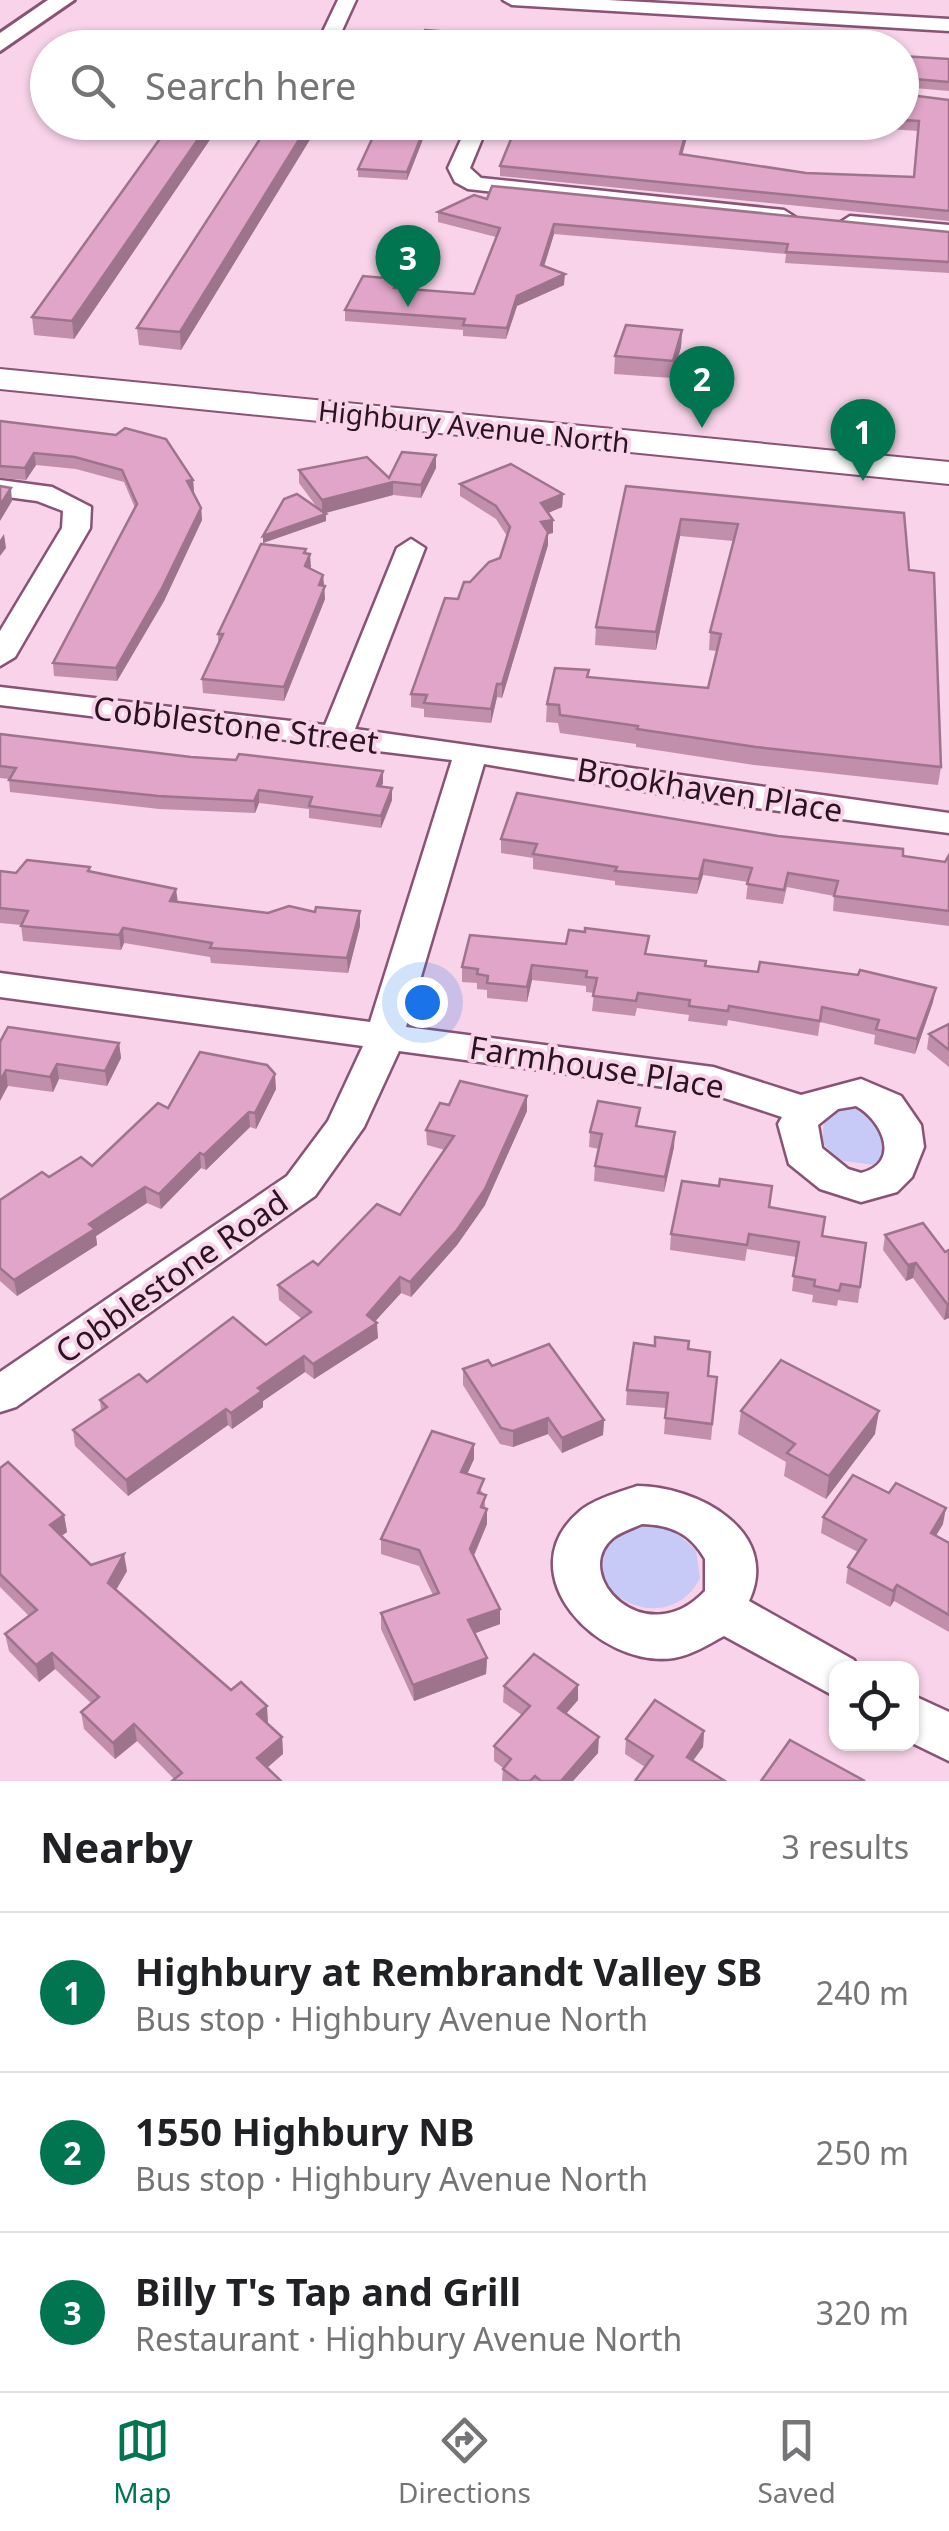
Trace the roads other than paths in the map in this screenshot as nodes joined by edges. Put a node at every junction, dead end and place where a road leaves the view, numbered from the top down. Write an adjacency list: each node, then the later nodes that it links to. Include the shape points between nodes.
1 (63, 0): 6 (street)
2 (347, 0): 5 (street)
3 (512, 0): 4 (street)
4 (949, 24)
5 (333, 30)
6 (0, 44)
7 (471, 140): 8 (street, via 459,168 476,184)
8 (949, 232)
9 (0, 379): 10 (main road, Highbury Avenue North)
10 (949, 473)
11 (0, 488): 13 (street, via 42,493 77,508 77,518)
12 (411, 548): 15 (street)
13 (0, 657)
14 (0, 696): 15 (street, Cobblestone Street)
15 (336, 737): 16 (street, Cobblestone Street)
16 (471, 752): 17 (street, Brookhaven Place); 19 (street, Cobblestone Road)
17 (949, 823)
18 (0, 984): 19 (street, Farmhouse Place)
19 (386, 1033): 20 (street, Farmhouse Place, via 713,1080); 21 (street, Cobblestone Road, via 344,1128 301,1186)
20 (806, 1111)
21 (0, 1396)
22 (720, 1609): 23 (street)
23 (829, 1671)
24 (919, 1721): 25 (street)
25 (949, 1738)

